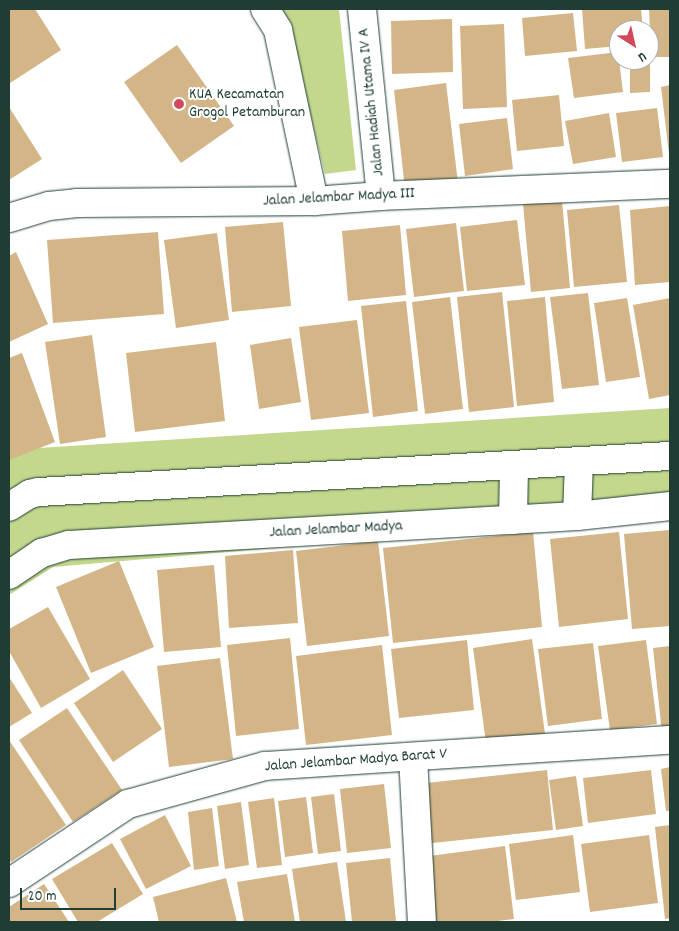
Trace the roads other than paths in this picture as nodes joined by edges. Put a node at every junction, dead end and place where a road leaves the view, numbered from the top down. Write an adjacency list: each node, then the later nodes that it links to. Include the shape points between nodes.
1 (265, 9): 5 (street, via 278,30)
2 (362, 9): 4 (street, Jalan Hadiah Utama IV A)
3 (670, 184): 4 (street, Jalan Jelambar Madya III)
4 (381, 196): 5 (street, Jalan Jelambar Madya III)
5 (314, 201): 6 (street, Jalan Jelambar Madya III, via 77,203 49,206)
6 (9, 218)
7 (670, 456): 8 (street)
8 (580, 462): 9 (street); 12 (street)
9 (514, 466): 11 (street, via 39,492); 13 (street)
10 (670, 506): 12 (street, Jalan Jelambar Madya)
11 (9, 507)
12 (577, 516): 13 (street, Jalan Jelambar Madya)
13 (513, 520): 14 (street, Jalan Jelambar Madya, via 69,546 42,553)
14 (9, 575)
15 (670, 740): 16 (street, Jalan Jelambar Madya Barat V)
16 (413, 757): 17 (street, Jalan Jelambar Madya Barat V, via 265,766 128,804); 18 (street)
17 (9, 883)
18 (422, 922)

